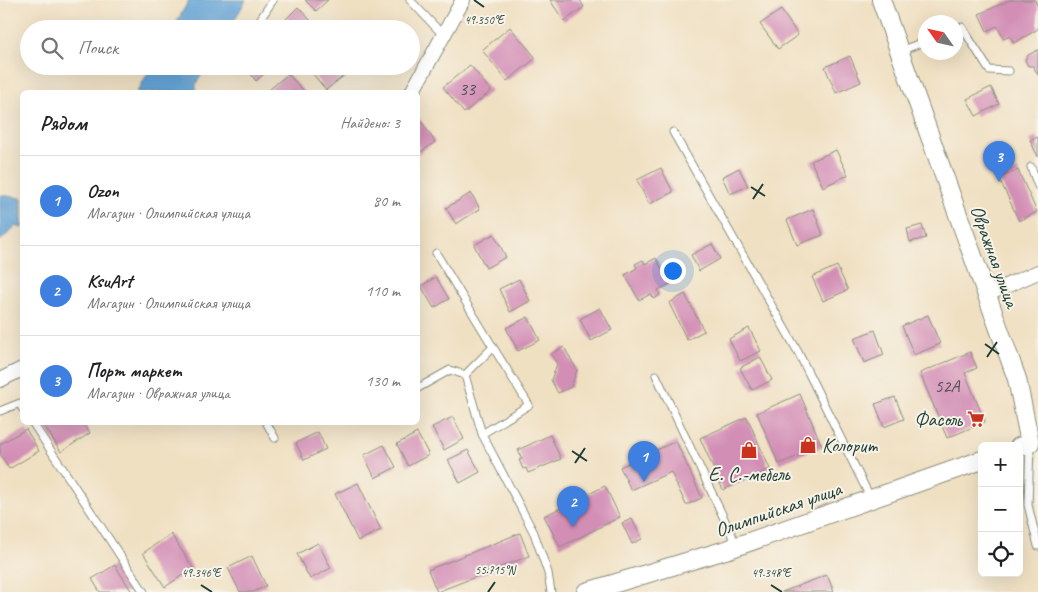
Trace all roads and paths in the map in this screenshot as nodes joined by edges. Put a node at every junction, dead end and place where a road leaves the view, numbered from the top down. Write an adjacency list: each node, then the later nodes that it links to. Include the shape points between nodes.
1 (273, 0): 5 (lane)
2 (410, 0): 7 (lane)
3 (463, 0): 7 (street)
4 (881, 0): 9 (street, Овражная улица)
5 (260, 20)
6 (963, 29): 10 (lane, via 989,70)
7 (444, 36): 11 (street)
8 (918, 44): 9 (lane)
9 (900, 51): 17 (street, Овражная улица)
10 (1008, 71)
11 (413, 90)
12 (673, 132): 32 (lane, via 798,352)
13 (1031, 167): 14 (lane)
14 (1038, 186)
15 (436, 253): 18 (lane)
16 (1038, 272): 17 (street)
17 (985, 295): 30 (street, Овражная улица, via 1017,379)
18 (493, 348): 21 (lane); 28 (lane, via 529,405)
19 (20, 370): 22 (street)
20 (656, 374): 33 (lane)
21 (466, 375): 23 (lane, via 450,370); 28 (lane)
22 (0, 380)
23 (420, 387)
24 (20, 404): 25 (lane)
25 (0, 411)
26 (34, 425): 35 (lane)
27 (268, 425): 29 (lane)
28 (482, 434): 36 (lane, via 534,533)
29 (275, 438)
30 (1029, 444): 34 (lane, via 1028,504)
31 (978, 461): 32 (street, Олимпийская улица)
32 (871, 499): 33 (street, Олимпийская улица)
33 (738, 546): 37 (street, Олимпийская улица)
34 (1038, 546)
35 (144, 592)
36 (551, 592)
37 (586, 592)

